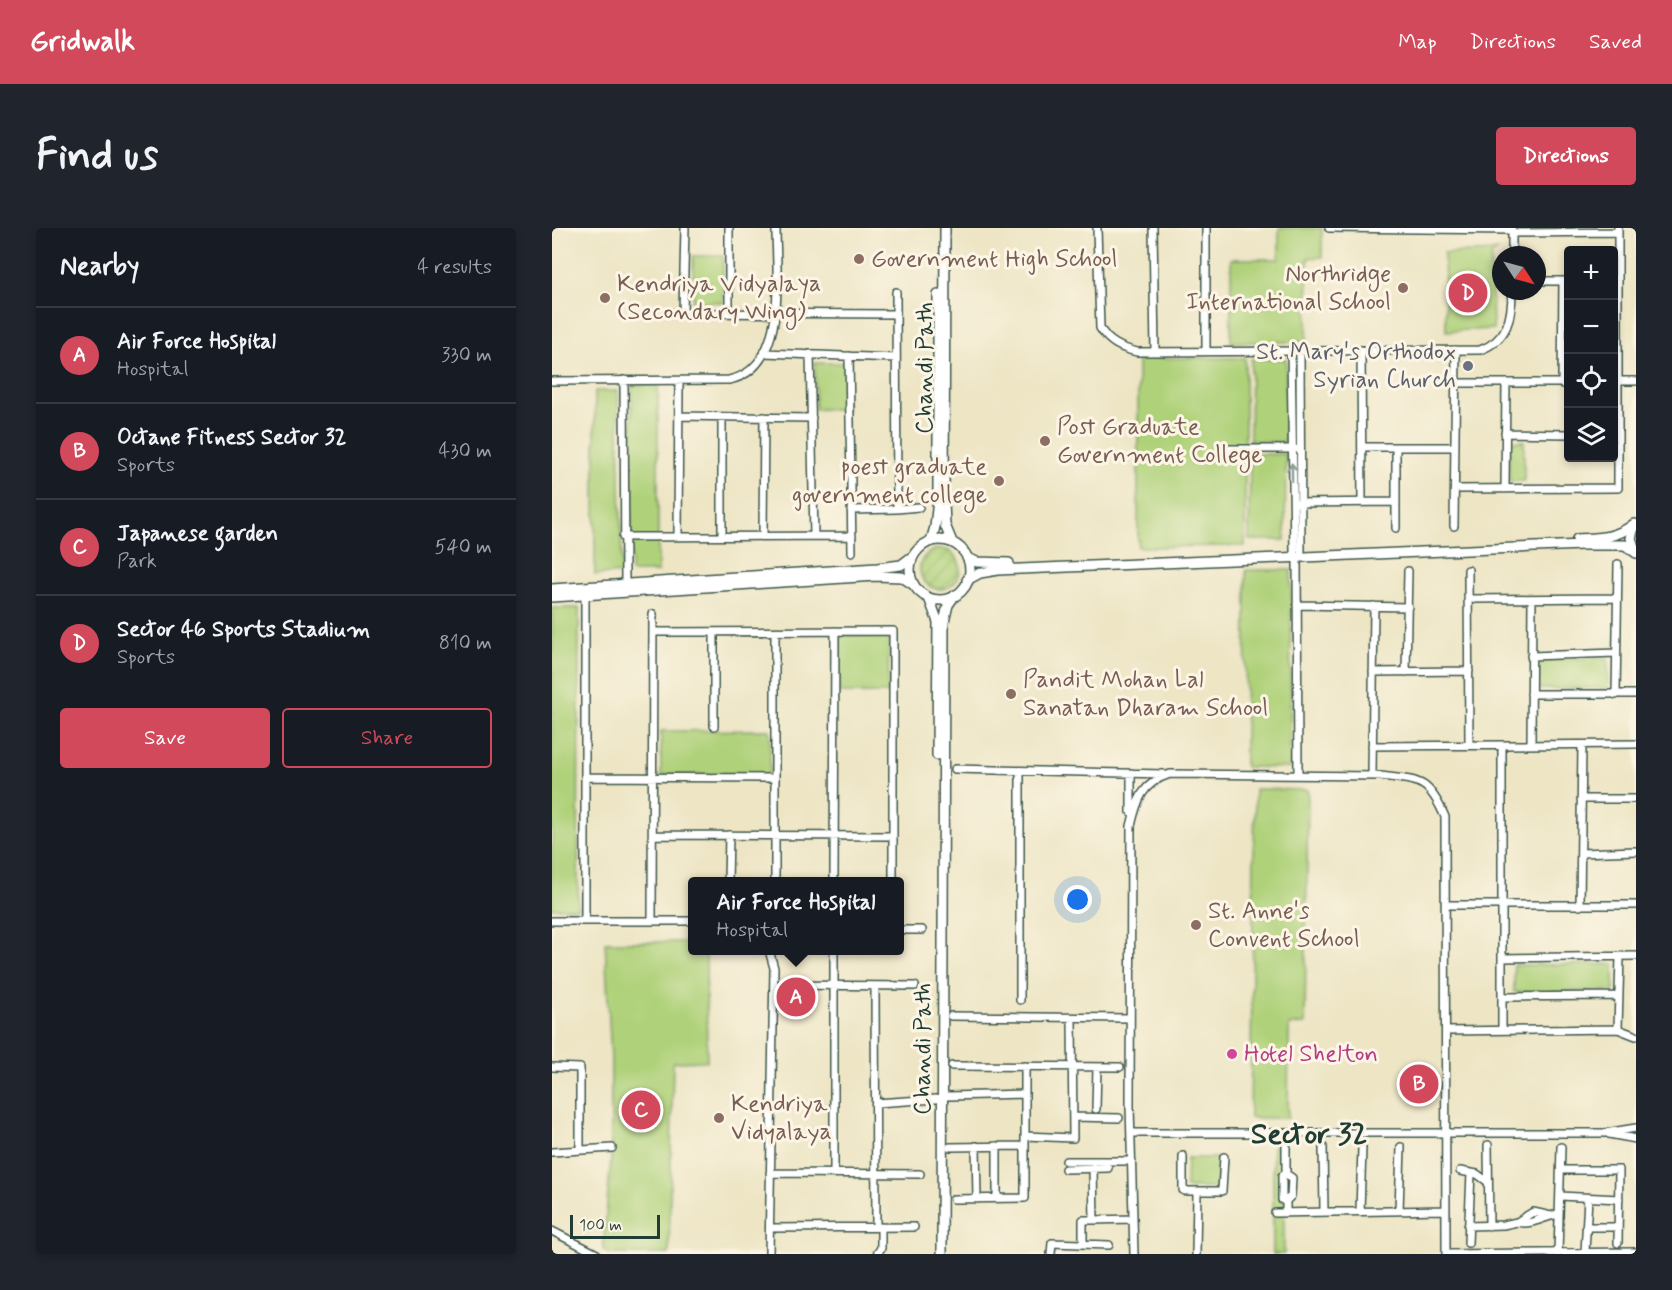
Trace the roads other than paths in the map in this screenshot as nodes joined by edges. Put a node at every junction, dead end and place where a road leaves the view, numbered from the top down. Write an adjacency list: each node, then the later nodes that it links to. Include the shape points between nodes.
1 (685, 228): 28 (street)
2 (729, 228): 25 (street)
3 (776, 228): 26 (street)
4 (939, 228): 80 (main road, Chandi Path, via 938,500)
5 (945, 228): 81 (main road, Chandi Path, via 944,502 945,525)
6 (1097, 228): 32 (street, via 1100,328 1109,340 1124,348)
7 (1153, 228): 32 (street)
8 (1206, 228): 33 (street)
9 (1329, 228): 10 (street)
10 (1348, 228): 11 (street)
11 (1388, 228): 12 (street)
12 (1427, 228): 13 (street)
13 (1465, 229): 14 (street)
14 (1512, 230): 15 (street); 17 (street)
15 (1568, 230): 16 (street)
16 (1618, 230): 18 (street)
17 (1512, 246)
18 (1617, 246)
19 (1546, 281): 20 (street)
20 (1564, 281)
21 (896, 292): 29 (street)
22 (1511, 300): 31 (street, via 1509,324 1493,345 1480,350)
23 (1566, 300): 38 (street)
24 (1616, 300): 39 (street)
25 (729, 312): 26 (street); 28 (street)
26 (776, 312): 29 (street); 36 (street)
27 (672, 313): 28 (street)
28 (683, 313)
29 (896, 314): 41 (street)
30 (1361, 350): 31 (street); 35 (street); 56 (street)
31 (1456, 350): 47 (street)
32 (1155, 351): 33 (street)
33 (1206, 351): 34 (street)
34 (1291, 351): 35 (street); 60 (street)
35 (1300, 351): 61 (street)
36 (764, 353): 37 (street); 44 (street, via 737,379)
37 (810, 354): 40 (street); 53 (street)
38 (1565, 354)
39 (1616, 354)
40 (849, 356): 41 (street); 70 (street)
41 (896, 358): 69 (street)
42 (624, 380): 43 (street); 44 (street); 79 (street)
43 (552, 381)
44 (679, 381): 50 (street)
45 (1618, 381): 46 (street)
46 (1636, 381)
47 (1456, 383): 48 (street); 58 (street)
48 (1506, 383): 49 (street); 54 (street)
49 (1564, 383)
50 (679, 416): 51 (street); 74 (street)
51 (722, 417): 52 (street); 75 (street)
52 (764, 417): 53 (street); 76 (street)
53 (812, 418): 77 (street)
54 (1505, 434): 55 (street); 64 (street)
55 (1564, 434)
56 (1362, 447): 57 (street); 65 (street)
57 (1395, 447): 58 (street); 66 (street)
58 (1455, 447): 63 (street)
59 (1229, 449): 60 (street)
60 (1292, 449): 61 (street); 67 (street, one-way to 60)
61 (1300, 449): 67 (street)
62 (1617, 462): 64 (street, via 1618,488)
63 (1455, 489): 64 (street); 72 (street)
64 (1505, 489)
65 (1362, 502): 66 (street); 67 (street)
66 (1396, 502): 73 (street)
67 (1297, 503): 83 (street)
68 (919, 507): 69 (street)
69 (897, 509): 70 (street)
70 (851, 510): 78 (street)
71 (1635, 523): 83 (main road, via 1622,534 1583,539); 84 (main road, via 1631,538)
72 (1454, 526)
73 (1396, 528)
74 (678, 536): 75 (street); 79 (street)
75 (722, 536): 76 (street)
76 (763, 536): 77 (street)
77 (814, 536): 78 (street)
78 (852, 536): 82 (street)
79 (623, 537): 91 (street)
80 (931, 541): 81 (main road); 85 (main road)
81 (952, 542): 86 (main road)
82 (852, 552)
83 (1297, 553): 84 (main road, via 1625,545); 86 (main road, via 997,563); 90 (main road, via 998,570); 101 (street)
84 (1636, 553)
85 (913, 556): 91 (main road, via 901,565 877,568); 92 (main road, via 910,571)
86 (967, 558): 90 (main road)
87 (1618, 564): 98 (street)
88 (1468, 570): 99 (street)
89 (1408, 571): 103 (street)
90 (967, 580): 95 (main road)
91 (625, 583): 93 (main road)
92 (914, 585): 94 (main road, via 902,577 876,576); 97 (main road)
93 (552, 588)
94 (585, 595): 96 (main road); 130 (street)
95 (955, 595): 97 (main road); 259 (main road, Chandi Path, via 948,605 945,622)
96 (552, 597)
97 (929, 598): 184 (main road, Chandi Path, via 938,622)
98 (1616, 598): 100 (street); 109 (street)
99 (1468, 599): 100 (street); 111 (street)
100 (1532, 599): 110 (street)
101 (1297, 605): 102 (street); 128 (street)
102 (1374, 606): 103 (street); 112 (street)
103 (1408, 607): 113 (street)
104 (653, 614): 105 (street)
105 (653, 632): 106 (street); 131 (street)
106 (714, 632): 107 (street); 117 (street)
107 (775, 632): 108 (street); 132 (street)
108 (835, 632): 139 (street); 140 (street, via 893,631)
109 (1616, 653): 110 (street); 115 (street)
110 (1531, 656): 114 (street)
111 (1469, 671): 113 (street); 119 (street)
112 (1373, 672): 113 (street); 123 (street)
113 (1407, 672)
114 (1531, 694): 115 (street); 121 (street)
115 (1616, 694): 116 (street)
116 (1636, 694)
117 (714, 726)
118 (1636, 744): 122 (street)
119 (1469, 745): 120 (street); 123 (street)
120 (1502, 745): 121 (street); 149 (street)
121 (1531, 745): 122 (street)
122 (1582, 745): 133 (street)
123 (1372, 746): 129 (street)
124 (956, 769): 125 (street)
125 (1020, 771): 126 (street); 168 (street)
126 (1131, 773): 127 (street); 135 (street)
127 (1170, 774): 128 (street); 135 (street, via 1157,778 1137,798)
128 (1298, 775): 129 (street)
129 (1372, 776): 147 (street, via 1413,780 1434,793 1445,817)
130 (585, 777): 131 (street); 152 (street)
131 (654, 778): 132 (street); 136 (street)
132 (775, 778): 138 (street)
133 (1581, 799): 134 (street); 142 (street)
134 (1636, 799)
135 (1131, 826): 171 (street)
136 (654, 835): 137 (street); 153 (street)
137 (729, 835): 138 (street); 143 (street)
138 (775, 836): 139 (street); 144 (street)
139 (834, 836): 140 (street); 145 (street)
140 (893, 836): 146 (street)
141 (1636, 851): 142 (street)
142 (1581, 853): 150 (street)
143 (728, 877)
144 (775, 877)
145 (834, 877)
146 (893, 877)
147 (1446, 905): 149 (street); 173 (street)
148 (1636, 905): 150 (street)
149 (1502, 906): 150 (street); 161 (street)
150 (1580, 906)
151 (552, 921): 152 (street)
152 (585, 921): 153 (street)
153 (652, 921): 154 (street)
154 (688, 921)
155 (904, 930): 156 (street)
156 (922, 930)
157 (770, 955): 162 (street)
158 (834, 955): 163 (street)
159 (1620, 956): 160 (street); 161 (street); 166 (street)
160 (1636, 956)
161 (1502, 958): 167 (street)
162 (774, 986): 163 (street); 216 (street)
163 (834, 986): 164 (street); 215 (street)
164 (875, 986): 165 (street); 185 (street)
165 (915, 986)
166 (1619, 996): 167 (street); 172 (street)
167 (1502, 997): 174 (street)
168 (1020, 1000)
169 (951, 1016): 170 (street)
170 (1072, 1018): 171 (street); 178 (street)
171 (1130, 1018): 190 (street)
172 (1618, 1029): 174 (street); 175 (street)
173 (1446, 1030): 174 (street); 192 (street)
174 (1502, 1030)
175 (1636, 1036)
176 (952, 1066): 177 (street)
177 (1025, 1066): 178 (street); 182 (street)
178 (1072, 1066): 179 (street); 187 (street)
179 (1097, 1067): 180 (street); 186 (street)
180 (1120, 1067)
181 (552, 1068): 206 (street, via 580,1068)
182 (1025, 1095): 183 (street); 194 (street)
183 (948, 1096)
184 (936, 1099): 185 (street); 258 (main road, Chandi Path)
185 (876, 1103): 218 (street)
186 (1096, 1110)
187 (1073, 1118): 188 (street); 194 (street, via 1073,1138)
188 (1119, 1118)
189 (1636, 1128): 193 (street)
190 (1131, 1133): 191 (street); 210 (street)
191 (1286, 1133): 192 (street); 232 (street, via 1286,1174 1292,1178)
192 (1446, 1133): 193 (street); 228 (street)
193 (1605, 1133): 195 (street)
194 (1025, 1136): 199 (street)
195 (1636, 1139)
196 (1488, 1145): 220 (street)
197 (976, 1146): 198 (street); 200 (street); 226 (street)
198 (997, 1146): 199 (street); 223 (street)
199 (1025, 1146): 223 (street, via 1025,1198)
200 (950, 1147)
201 (1401, 1147): 231 (street)
202 (1561, 1147): 213 (street)
203 (612, 1148): 206 (street)
204 (1323, 1148): 229 (street)
205 (1362, 1148): 230 (street)
206 (580, 1149): 207 (street)
207 (552, 1152)
208 (1183, 1156): 221 (street, via 1182,1190)
209 (1224, 1157): 221 (street, via 1222,1191)
210 (1132, 1161): 211 (street, via 1066,1165); 235 (street)
211 (1093, 1168): 212 (street); 236 (street)
212 (1108, 1168)
213 (1561, 1170): 222 (street); 227 (street, via 1617,1169)
214 (1460, 1171): 217 (street)
215 (834, 1172): 216 (street); 218 (street)
216 (770, 1173): 243 (street)
217 (1471, 1173): 220 (street); 237 (street)
218 (876, 1174): 219 (street); 239 (street)
219 (920, 1174)
220 (1488, 1182): 238 (street)
221 (1197, 1192): 262 (street)
222 (1560, 1196): 224 (street); 234 (street)
223 (997, 1198): 226 (street)
224 (1588, 1198): 227 (street); 241 (street)
225 (954, 1199): 226 (street)
226 (977, 1199)
227 (1619, 1199): 242 (street)
228 (1446, 1210): 231 (street); 263 (street)
229 (1324, 1211): 230 (street); 232 (street)
230 (1360, 1211): 231 (street)
231 (1399, 1211)
232 (1286, 1212): 233 (street)
233 (1275, 1213)
234 (1559, 1214): 238 (street, via 1533,1212 1517,1222); 253 (street)
235 (1133, 1219): 236 (street); 261 (street)
236 (1094, 1220): 247 (street, via 1083,1220)
237 (1468, 1226): 238 (street); 245 (street)
238 (1490, 1226)
239 (879, 1227): 240 (street); 243 (street); 257 (street)
240 (914, 1227)
241 (1587, 1227): 242 (street); 249 (street)
242 (1618, 1227): 246 (street)
243 (770, 1228): 256 (street)
244 (552, 1231): 255 (street)
245 (1468, 1243)
246 (1618, 1243)
247 (1083, 1244): 248 (street); 260 (street, via 1052,1243)
248 (1109, 1245)
249 (1585, 1252): 253 (street); 254 (street)
250 (1636, 1252): 254 (street)
251 (1488, 1253): 252 (street); 263 (street)
252 (1538, 1253): 253 (street)
253 (1558, 1253)
254 (1616, 1253)
255 (597, 1254)
256 (769, 1254)
257 (877, 1254)
258 (936, 1254)
259 (942, 1254)
260 (1051, 1254)
261 (1134, 1254)
262 (1196, 1254)
263 (1446, 1254)

